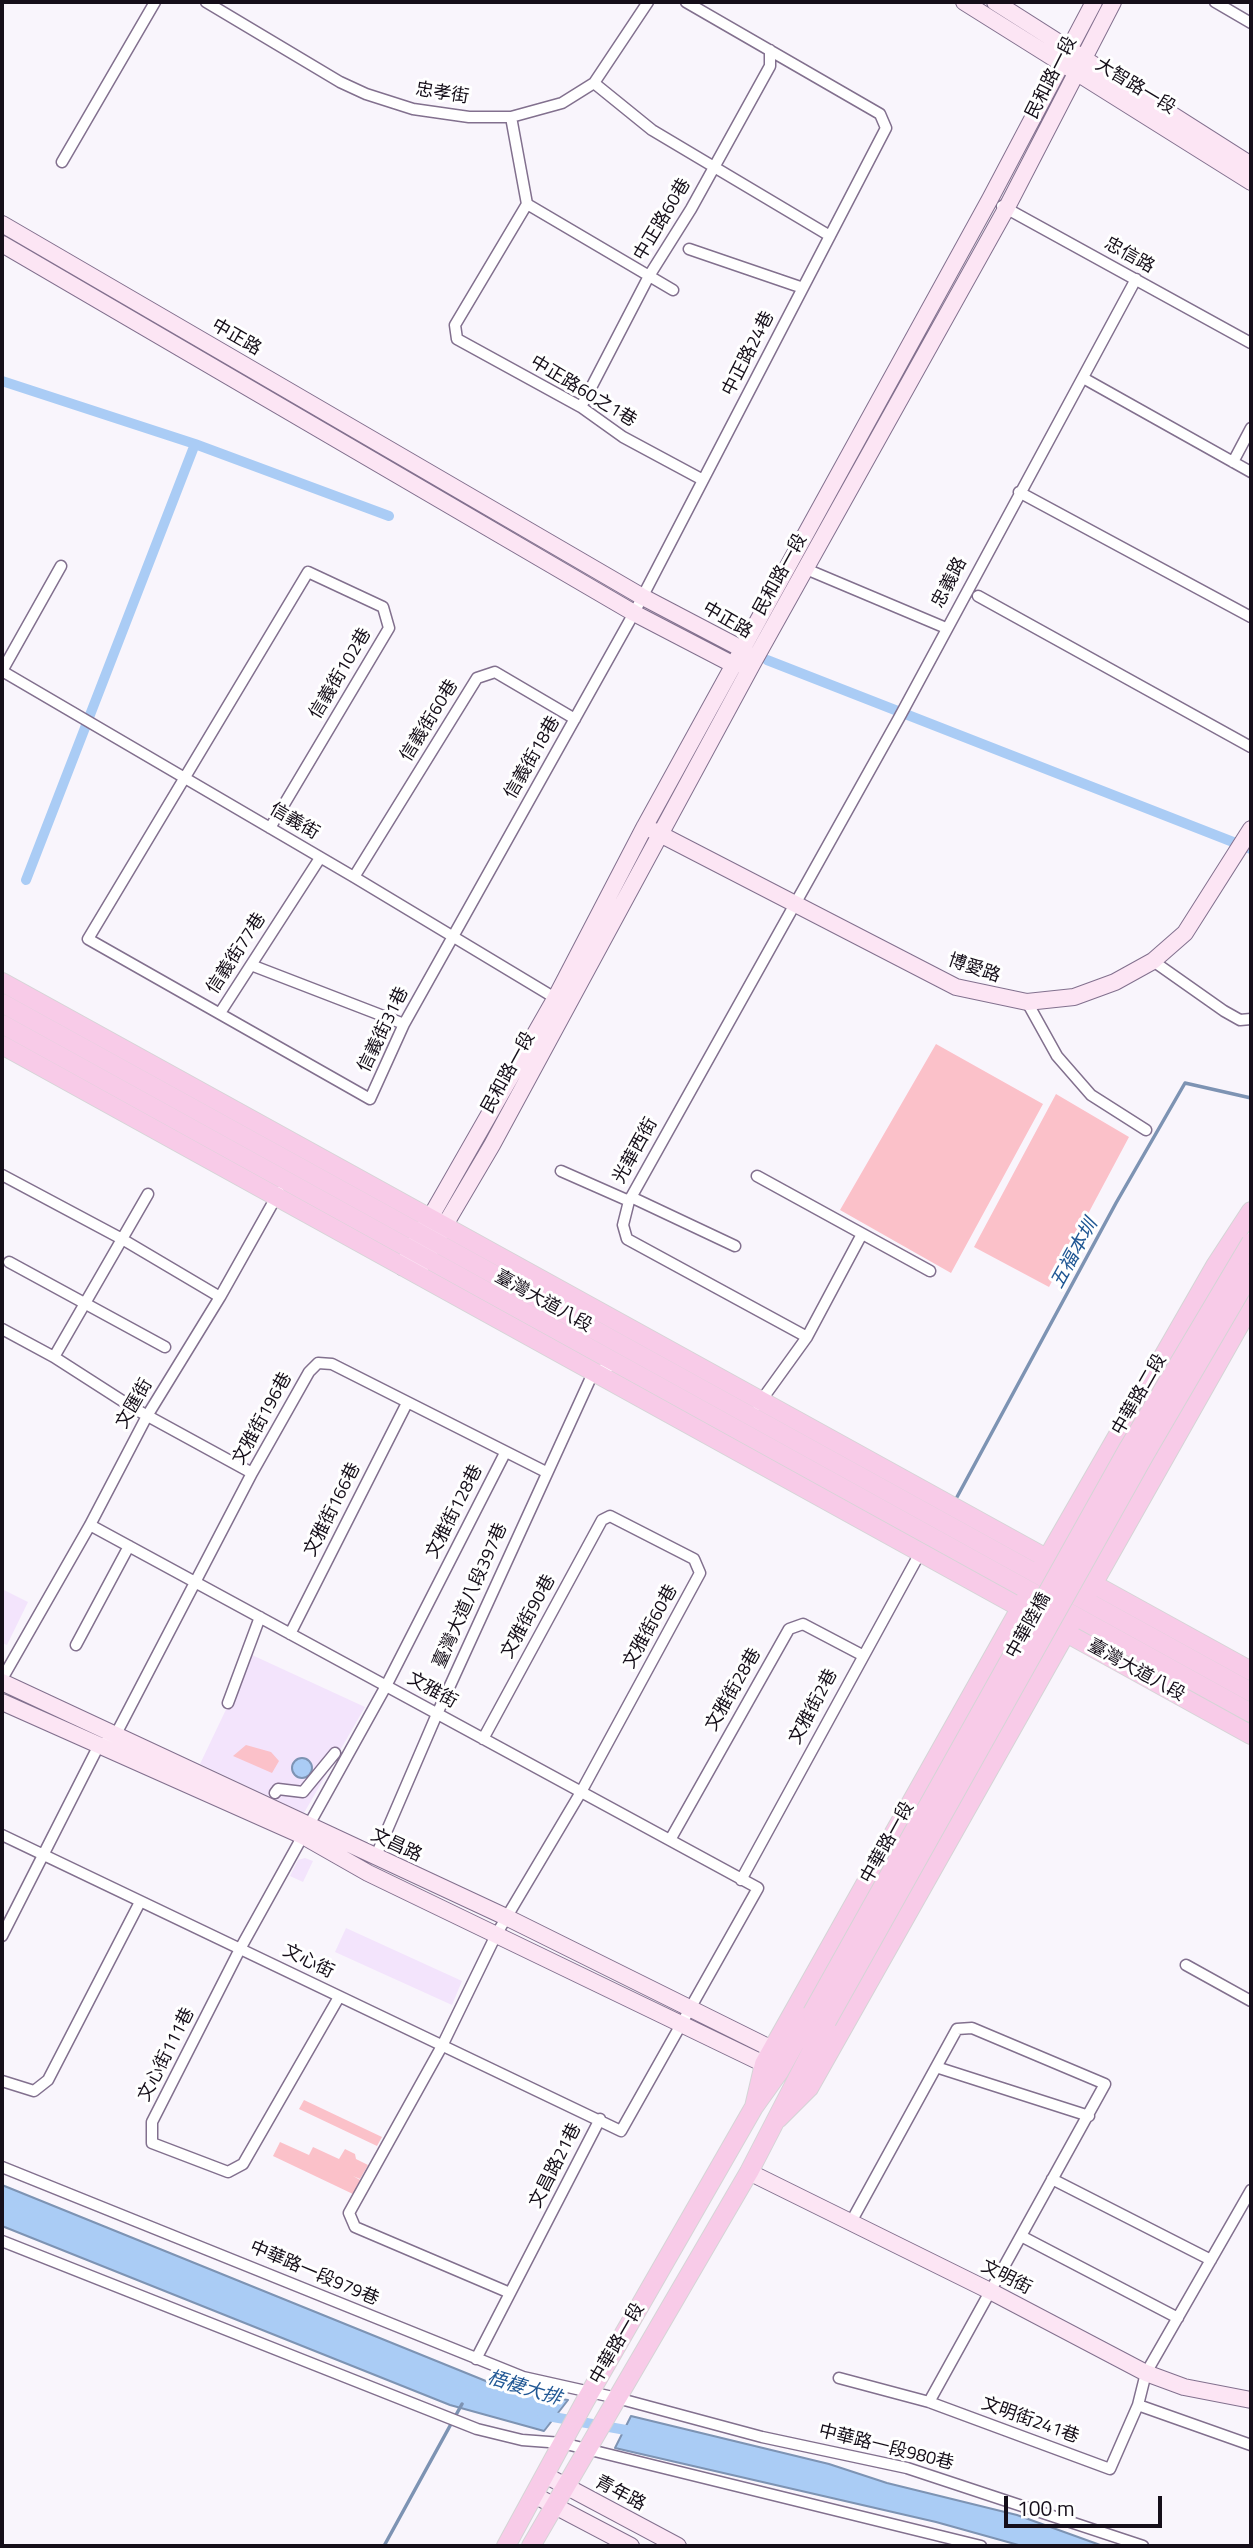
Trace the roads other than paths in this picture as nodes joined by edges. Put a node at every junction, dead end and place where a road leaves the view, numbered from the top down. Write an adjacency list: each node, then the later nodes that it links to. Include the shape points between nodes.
1 (155, 2): 16 (street)
2 (206, 2): 15 (street, 忠孝街, via 366,94 413,109)
3 (648, 2): 14 (street, 忠孝街)
4 (686, 2): 11 (street)
5 (964, 2): 12 (street, 大智路一段)
6 (995, 2): 12 (street, 大智路一段)
7 (1094, 2): 12 (street, 民和路一段)
8 (1114, 2): 12 (street, 民和路一段)
9 (1215, 2): 10 (street)
10 (1251, 23)
11 (770, 50): 18 (street, 中正路60巷, via 769,66); 24 (street, 中正路24巷, via 880,114 886,128)
12 (1071, 57): 13 (street, 民和路一段); 17 (street, 大智路一段); 20 (street, 民和路一段)
13 (1076, 73): 19 (street, 大智路一段); 22 (street, 民和路一段)
14 (594, 83): 15 (street, 忠孝街, via 562,103); 18 (street, via 652,130)
15 (511, 117): 21 (street)
16 (62, 162)
17 (1251, 165)
18 (713, 168): 24 (street); 27 (street, 中正路60巷)
19 (1251, 183)
20 (990, 200): 22 (street, 忠信路); 46 (street, 民和路一段)
21 (527, 204): 27 (street); 33 (street, 中正路60之1巷, via 455,325 457,339)
22 (1006, 209): 28 (street, 忠信路); 40 (street, 民和路一段)
23 (9, 228): 25 (street); 41 (street, 中正路)
24 (830, 236): 29 (street, 中正路24巷)
25 (4, 249): 43 (street, 中正路)
26 (690, 249): 29 (street)
27 (649, 276): 30 (street); 33 (street, 中正路60巷)
28 (1136, 279): 31 (street, 忠信路); 32 (street, 忠義路)
29 (803, 288): 37 (street, 中正路24巷)
30 (673, 290)
31 (1251, 343)
32 (1084, 379): 35 (street); 38 (street, 忠義路)
33 (581, 407): 37 (street, 中正路60之1巷, via 623,437)
34 (1251, 428): 35 (street)
35 (1233, 462): 36 (street)
36 (1251, 472)
37 (703, 480): 41 (street, 中正路24巷)
38 (1019, 492): 44 (street); 45 (street, 忠義路)
39 (61, 566): 49 (street)
40 (806, 569): 45 (street); 47 (street, 民和路一段)
41 (641, 596): 43 (street, 信義街18巷); 46 (street, 中正路)
42 (978, 596): 51 (street)
43 (634, 612): 48 (street, 中正路); 50 (street, 信義街18巷)
44 (1251, 617)
45 (946, 628): 59 (street, 忠義路)
46 (742, 649): 47 (street, 中正路); 48 (street, 民和路一段)
47 (754, 661): 48 (street, 中正路); 56 (street, 民和路一段)
48 (734, 665): 53 (street, 民和路一段)
49 (2, 671): 52 (street, 信義街)
50 (575, 719): 58 (street, 信義街60巷, via 495,673 477,678); 60 (street, 信義街18巷)
51 (1251, 747)
52 (186, 780): 54 (street, 信義街); 54 (street, 信義街102巷, via 308,572 383,607 389,628); 67 (street, 信義街77巷, via 88,939)
53 (645, 826): 56 (street, 博愛路); 64 (street, 民和路一段)
54 (270, 828): 57 (street, 信義街)
55 (1251, 829): 61 (street, 博愛路, via 1185,933)
56 (660, 833): 59 (street, 博愛路); 64 (street, 民和路一段)
57 (320, 858): 58 (street, 信義街); 62 (street, 信義街77巷)
58 (354, 877): 60 (street, 信義街)
59 (793, 904): 65 (street, 博愛路, via 956,987); 81 (street, 光華西街)
60 (452, 936): 64 (street, 信義街); 70 (street, 信義街31巷)
61 (1153, 961): 65 (street, 博愛路, via 1074,997); 68 (street, via 1224,1011 1240,1020)
62 (251, 965): 67 (street, 信義街77巷); 70 (street)
63 (2, 982): 73 (main road, 臺灣大道八段)
64 (562, 1002): 83 (street, 民和路一段, via 492,1145)
65 (1027, 1002): 72 (street, via 1057,1056 1091,1095)
66 (2, 1003): 74 (main road, 臺灣大道八段)
67 (220, 1013): 70 (street, 信義街31巷, via 370,1099)
68 (1251, 1019)
69 (2, 1024): 78 (main road, 臺灣大道八段)
70 (404, 1024)
71 (2, 1045): 80 (main road, 臺灣大道八段)
72 (1146, 1130)
73 (303, 1147): 74 (street, 文匯街); 83 (main road, 臺灣大道八段)
74 (294, 1164): 78 (street, 文匯街); 88 (main road, 臺灣大道八段)
75 (561, 1171): 81 (street)
76 (2, 1175): 85 (street)
77 (757, 1176): 84 (street)
78 (285, 1181): 80 (street, 文匯街); 88 (main road, 臺灣大道八段)
79 (148, 1194): 85 (street)
80 (276, 1197): 90 (main road, 臺灣大道八段); 93 (street, 文匯街)
81 (630, 1199): 87 (street); 97 (street, 光華西街, via 623,1225 627,1239)
82 (1251, 1211): 115 (main road, 中華路二段)
83 (437, 1222): 88 (street, 民和路一段); 102 (main road, 臺灣大道八段)
84 (862, 1234): 91 (street); 97 (street)
85 (122, 1239): 93 (street); 94 (street)
86 (1251, 1242): 156 (main road, 中華陸橋, bridge, via 1129,1447)
87 (735, 1246)
88 (423, 1247): 90 (main road); 100 (main road, 臺灣大道八段); 105 (main road, 臺灣大道八段)
89 (9, 1262): 94 (street)
90 (409, 1271): 101 (main road, 臺灣大道八段)
91 (930, 1271)
92 (1251, 1273): 156 (main road, 中華陸橋, bridge)
93 (220, 1297): 104 (street, 文匯街)
94 (86, 1303): 98 (street); 99 (street)
95 (1251, 1305): 118 (main road)
96 (2, 1329): 99 (street)
97 (807, 1337): 102 (street)
98 (164, 1348)
99 (54, 1357): 104 (street)
100 (616, 1364): 101 (street); 106 (main road, 臺灣大道八段)
101 (593, 1373): 107 (main road, 臺灣大道八段); 109 (street, 臺灣大道八段397巷)
102 (761, 1401): 105 (street); 115 (main road, 臺灣大道八段)
103 (407, 1403): 108 (street, 文雅街128巷); 110 (street, 文雅街196巷, via 332,1364 318,1363); 123 (street, 文雅街166巷)
104 (147, 1416): 110 (street); 112 (street, 文匯街)
105 (752, 1417): 106 (street); 117 (main road, 臺灣大道八段)
106 (743, 1434): 107 (street); 117 (main road, 臺灣大道八段)
107 (734, 1450): 114 (main road, 臺灣大道八段)
108 (505, 1453): 109 (street); 128 (street, 文雅街128巷)
109 (546, 1472): 133 (street, 臺灣大道八段397巷)
110 (252, 1473): 116 (street, 文雅街196巷)
111 (611, 1517): 136 (street, 文雅街90巷, via 602,1520); 139 (street, 文雅街60巷, via 694,1559 700,1573)
112 (90, 1525): 113 (street, 文雅街); 127 (street, 文匯街)
113 (129, 1546): 116 (street, 文雅街); 124 (street)
114 (920, 1553): 119 (main road, 臺灣大道八段); 125 (street, 文雅街2巷)
115 (1047, 1559): 117 (main road, 中華路二段); 118 (main road, 臺灣大道八段); 120 (main road, 臺灣大道八段)
116 (194, 1581): 121 (street, 文雅街); 135 (street, 文雅街196巷)
117 (1034, 1583): 119 (main road, 中華路一段); 120 (main road, 臺灣大道八段)
118 (1093, 1584): 120 (main road); 126 (main road, 臺灣大道八段)
119 (1020, 1607): 120 (main road, 臺灣大道八段); 122 (main road, 臺灣大道八段); 159 (main road, 中華路一段)
120 (1080, 1608): 122 (main road, 中華路一段); 129 (main road, 臺灣大道八段); 132 (main road, 臺灣大道八段)
121 (260, 1617): 123 (street, 文雅街); 131 (street)
122 (1066, 1633): 134 (main road, 臺灣大道八段); 165 (main road, 中華路一段, via 810,2088)
123 (290, 1634): 128 (street, 文雅街)
124 (76, 1645)
125 (862, 1655): 143 (street, 文雅街28巷, via 803,1624 789,1629); 146 (street, 文雅街2巷)
126 (1251, 1671)
127 (2, 1681): 135 (street, 文昌路)
128 (386, 1686): 133 (street, 文雅街); 141 (street, 文雅街128巷)
129 (1251, 1692)
130 (2, 1699): 137 (street, 文昌路)
131 (228, 1703)
132 (1251, 1713)
133 (437, 1714): 136 (street, 文雅街); 145 (street, 臺灣大道八段397巷)
134 (1251, 1735)
135 (115, 1736): 137 (street); 141 (street, 文昌路)
136 (483, 1739): 139 (street, 文雅街)
137 (98, 1747): 141 (street, 文昌路); 144 (street)
138 (335, 1753): 140 (street, via 303,1792 278,1789)
139 (581, 1792): 143 (street, 文雅街); 148 (street)
140 (275, 1793)
141 (307, 1830): 145 (street, 文昌路); 149 (street, 文昌路, via 368,1873); 151 (street, 文雅街128巷)
142 (2, 1835): 144 (street, 文心街)
143 (670, 1840): 146 (street, 文雅街)
144 (43, 1856): 147 (street, 文心街); 150 (street)
145 (375, 1858): 148 (street, 文昌路)
146 (741, 1880): 155 (street, 文雅街, via 758,1888)
147 (140, 1902): 151 (street, 文心街); 161 (street, via 48,2080 34,2091)
148 (506, 1917): 149 (street); 155 (street, 文昌路)
149 (496, 1935): 157 (street, 文昌路); 158 (street)
150 (2, 1936)
151 (240, 1949): 153 (street, 文心街); 153 (street, 文心街111巷, via 152,2122 152,2143 228,2172 243,2164)
152 (1186, 1965): 154 (street)
153 (340, 1997): 158 (street, 文心街)
154 (1251, 2001)
155 (690, 2007): 157 (street); 159 (street, 文昌路)
156 (820, 2017): 162 (main road, 中華路一段); 165 (main road, 中華路一段)
157 (682, 2025): 159 (street, 文昌路); 164 (street, 文昌路21巷, via 621,2131)
158 (442, 2046): 164 (street, 文心街); 175 (street, via 349,2213 355,2227)
159 (768, 2056): 162 (main road, 中華路一段)
160 (936, 2067): 163 (street); 163 (street, via 957,2029 972,2028 1105,2084); 170 (street)
161 (2, 2081)
162 (754, 2107): 180 (main road, 中華路一段)
163 (1089, 2116): 168 (street)
164 (600, 2119): 175 (street, 文昌路21巷)
165 (778, 2119): 167 (main road, 中華路一段)
166 (2, 2167): 177 (street, 中華路一段979巷)
167 (748, 2172): 170 (street, 文明街); 183 (main road, 中華路一段)
168 (1052, 2179): 171 (street); 173 (street)
169 (1251, 2190): 173 (street, 文明街241巷)
170 (851, 2221): 174 (street, 文明街)
171 (1021, 2236): 174 (street); 176 (street)
172 (2, 2241): 185 (street, via 441,2417 522,2440)
173 (1211, 2260): 176 (street, 文明街241巷)
174 (990, 2291): 178 (street, 文明街); 182 (street)
175 (510, 2293): 177 (street, 文昌路21巷)
176 (1178, 2318): 178 (street, 文明街241巷)
177 (476, 2358): 180 (street, 中華路一段979巷)
178 (1146, 2374): 181 (street, 文明街); 184 (street, 文明街241巷)
179 (839, 2378): 182 (street, 文明街241巷)
180 (587, 2397): 183 (street, 中華路一段979巷); 185 (main road, 中華路一段)
181 (1251, 2400)
182 (929, 2402): 184 (street, 文明街241巷, via 1110,2469)
183 (613, 2405): 187 (main road, 中華路一段); 197 (street, 中華路一段980巷, via 907,2468)
184 (1138, 2405): 186 (street)
185 (562, 2443): 187 (street); 188 (main road, 中華路一段)
186 (1251, 2445)
187 (586, 2451): 189 (main road, 中華路一段); 196 (street)
188 (545, 2475): 189 (street, 青年路); 190 (main road, 中華路一段)
189 (564, 2486): 191 (main road, 中華路一段); 195 (street, 青年路)
190 (534, 2495): 191 (street); 192 (main road, 中華路一段)
191 (554, 2505): 193 (main road, 中華路一段); 194 (street)
192 (506, 2546)
193 (531, 2546)
194 (631, 2546)
195 (678, 2546)
196 (981, 2546)
197 (1143, 2546)

